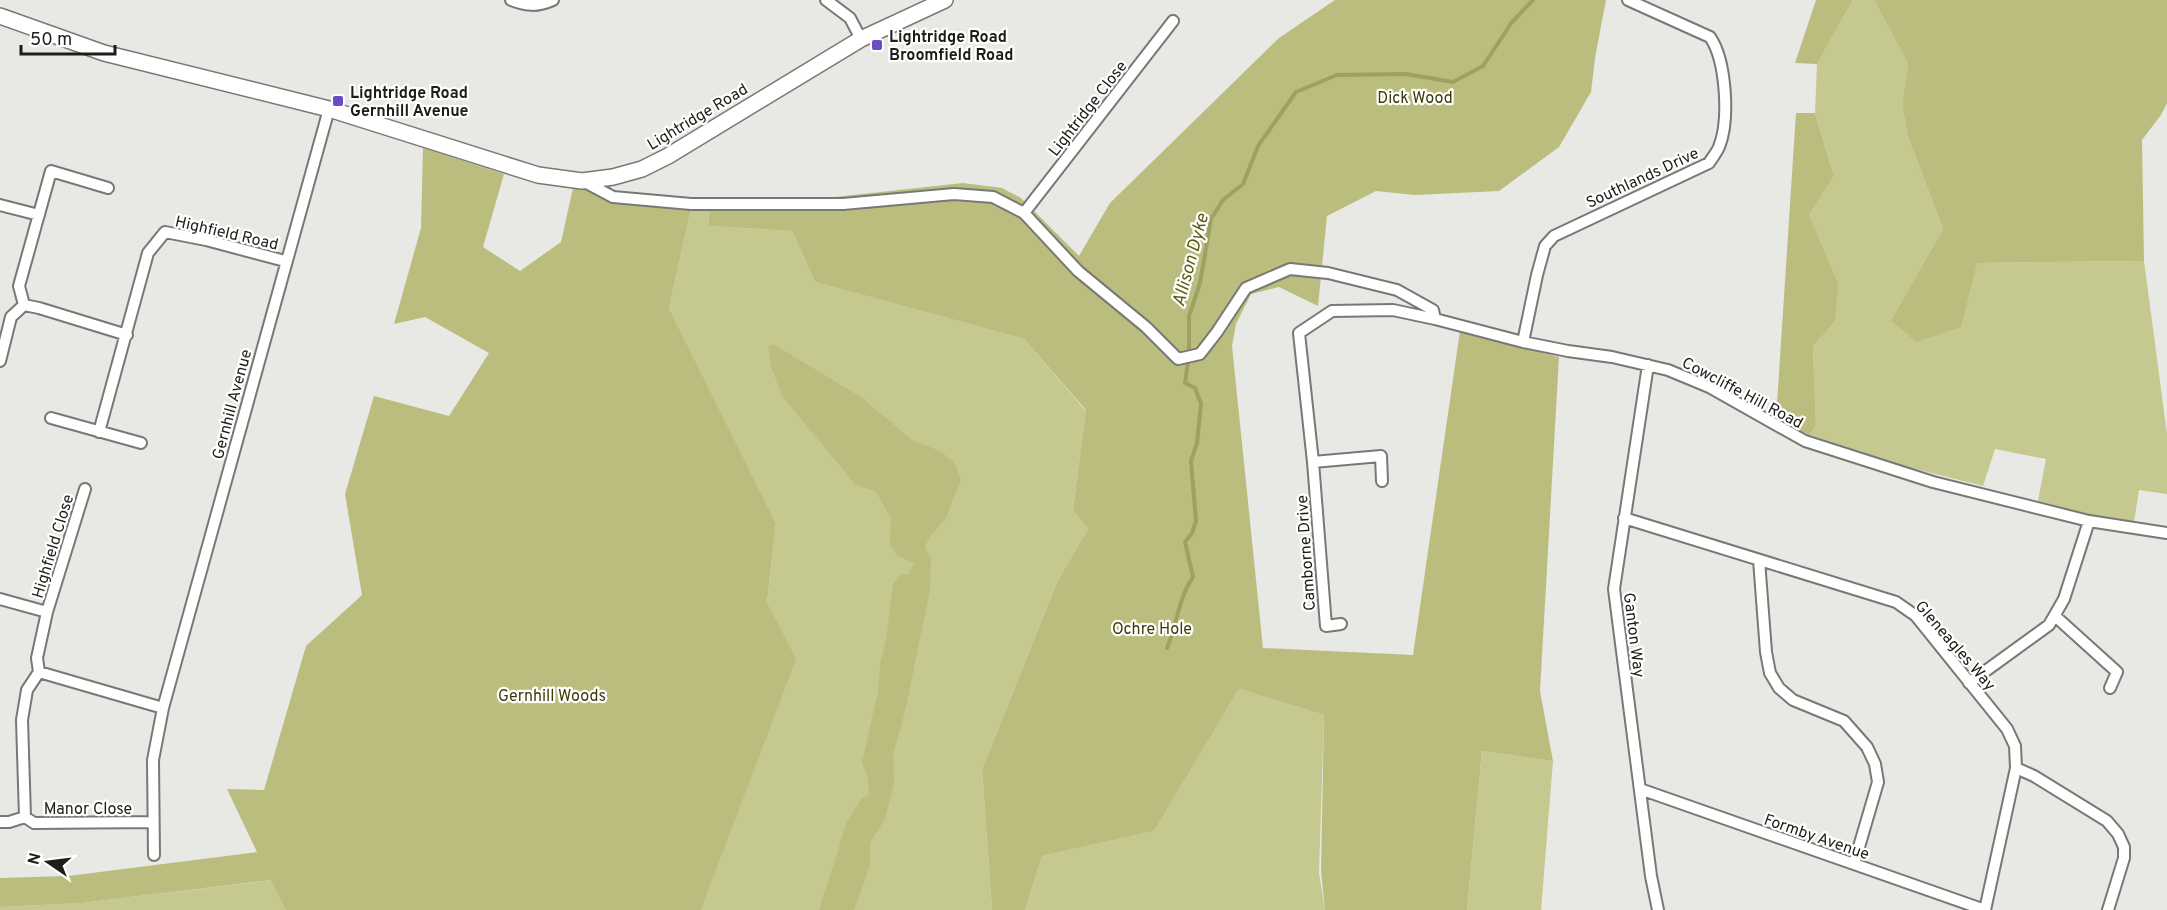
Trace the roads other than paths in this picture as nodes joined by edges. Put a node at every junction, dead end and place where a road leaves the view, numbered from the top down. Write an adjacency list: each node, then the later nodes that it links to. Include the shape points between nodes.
1 (511, 0): 2 (street, via 540,6)
2 (553, 0)
3 (826, 0): 8 (street, via 850,18)
4 (945, 0): 8 (street, Lightridge Road)
5 (1628, 0): 20 (street, Southlands Drive, via 1710,37 1717,47 1724,103 1719,146 1709,163 1554,236 1542,256)
6 (0, 16): 9 (street, Lightridge Road, via 104,53)
7 (1173, 21): 13 (street, Lightridge Close)
8 (861, 39): 10 (street, Lightridge Road, via 668,156 642,169)
9 (329, 109): 10 (street, Lightridge Road, via 538,175); 15 (street, Gernhill Avenue)
10 (582, 181): 13 (street, via 613,197 691,204 843,204 954,194 993,197)
11 (108, 188): 14 (street, via 51,171)
12 (0, 205): 14 (street)
13 (1024, 213): 17 (street, Cowcliffe Hill Road, via 1078,271 1178,359 1200,354 1246,288 1290,269 1328,273 1396,290 1433,310)
14 (39, 215): 16 (street, via 19,286)
15 (285, 261): 19 (street, Highfield Road, via 165,232 148,252); 40 (street, Gernhill Avenue)
16 (24, 305): 18 (street); 19 (street)
17 (1435, 319): 20 (street, Cowcliffe Hill Road); 26 (street, Camborne Drive, via 1393,310 1332,311 1299,333)
18 (4, 330): 21 (street)
19 (127, 335): 24 (street, Highfield Road)
20 (1523, 342): 22 (street, Cowcliffe Hill Road)
21 (0, 360)
22 (1648, 365): 29 (street, Ganton Way); 30 (street, Cowcliffe Hill Road, via 1688,377 1779,428 1835,452 1933,482)
23 (51, 418): 24 (street)
24 (99, 432): 25 (street)
25 (141, 444)
26 (1313, 462): 27 (street, via 1380,450); 36 (street, Camborne Drive, via 1326,626)
27 (1382, 481)
28 (86, 489): 34 (street, Highfield Close)
29 (1624, 518): 32 (street, Gleneagles Way); 42 (street, Ganton Way, via 1614,589)
30 (2089, 521): 31 (street, Cowcliffe Hill Road); 35 (street)
31 (2167, 533)
32 (1759, 560): 38 (street, Gleneagles Way, via 1904,606); 47 (street, via 1766,652 1774,680 1793,700 1844,721 1867,747 1875,764 1878,782)
33 (0, 599): 34 (street, Highfield Close)
34 (47, 612): 37 (street, Highfield Close, via 37,658)
35 (2055, 616): 38 (street, via 2049,625); 39 (street, via 2117,672)
36 (1341, 624)
37 (39, 672): 40 (street); 43 (street, Manor Close, via 27,690 22,720)
38 (1969, 682): 41 (street, Gleneagles Way, via 2013,737)
39 (2110, 688)
40 (162, 708): 45 (street, Gernhill Avenue, via 153,760)
41 (2016, 768): 49 (street, Gleneagles Way); 50 (street, via 2098,816 2118,834 2124,858)
42 (1640, 789): 47 (street, Formby Avenue); 48 (street, Ganton Way)
43 (25, 817): 44 (street, Manor Close); 45 (street, Manor Close, via 34,823)
44 (0, 822)
45 (153, 822): 46 (street, Gernhill Avenue)
46 (154, 855)
47 (1854, 864): 49 (street, Formby Avenue)
48 (1658, 910)
49 (1985, 910)
50 (2108, 910)

